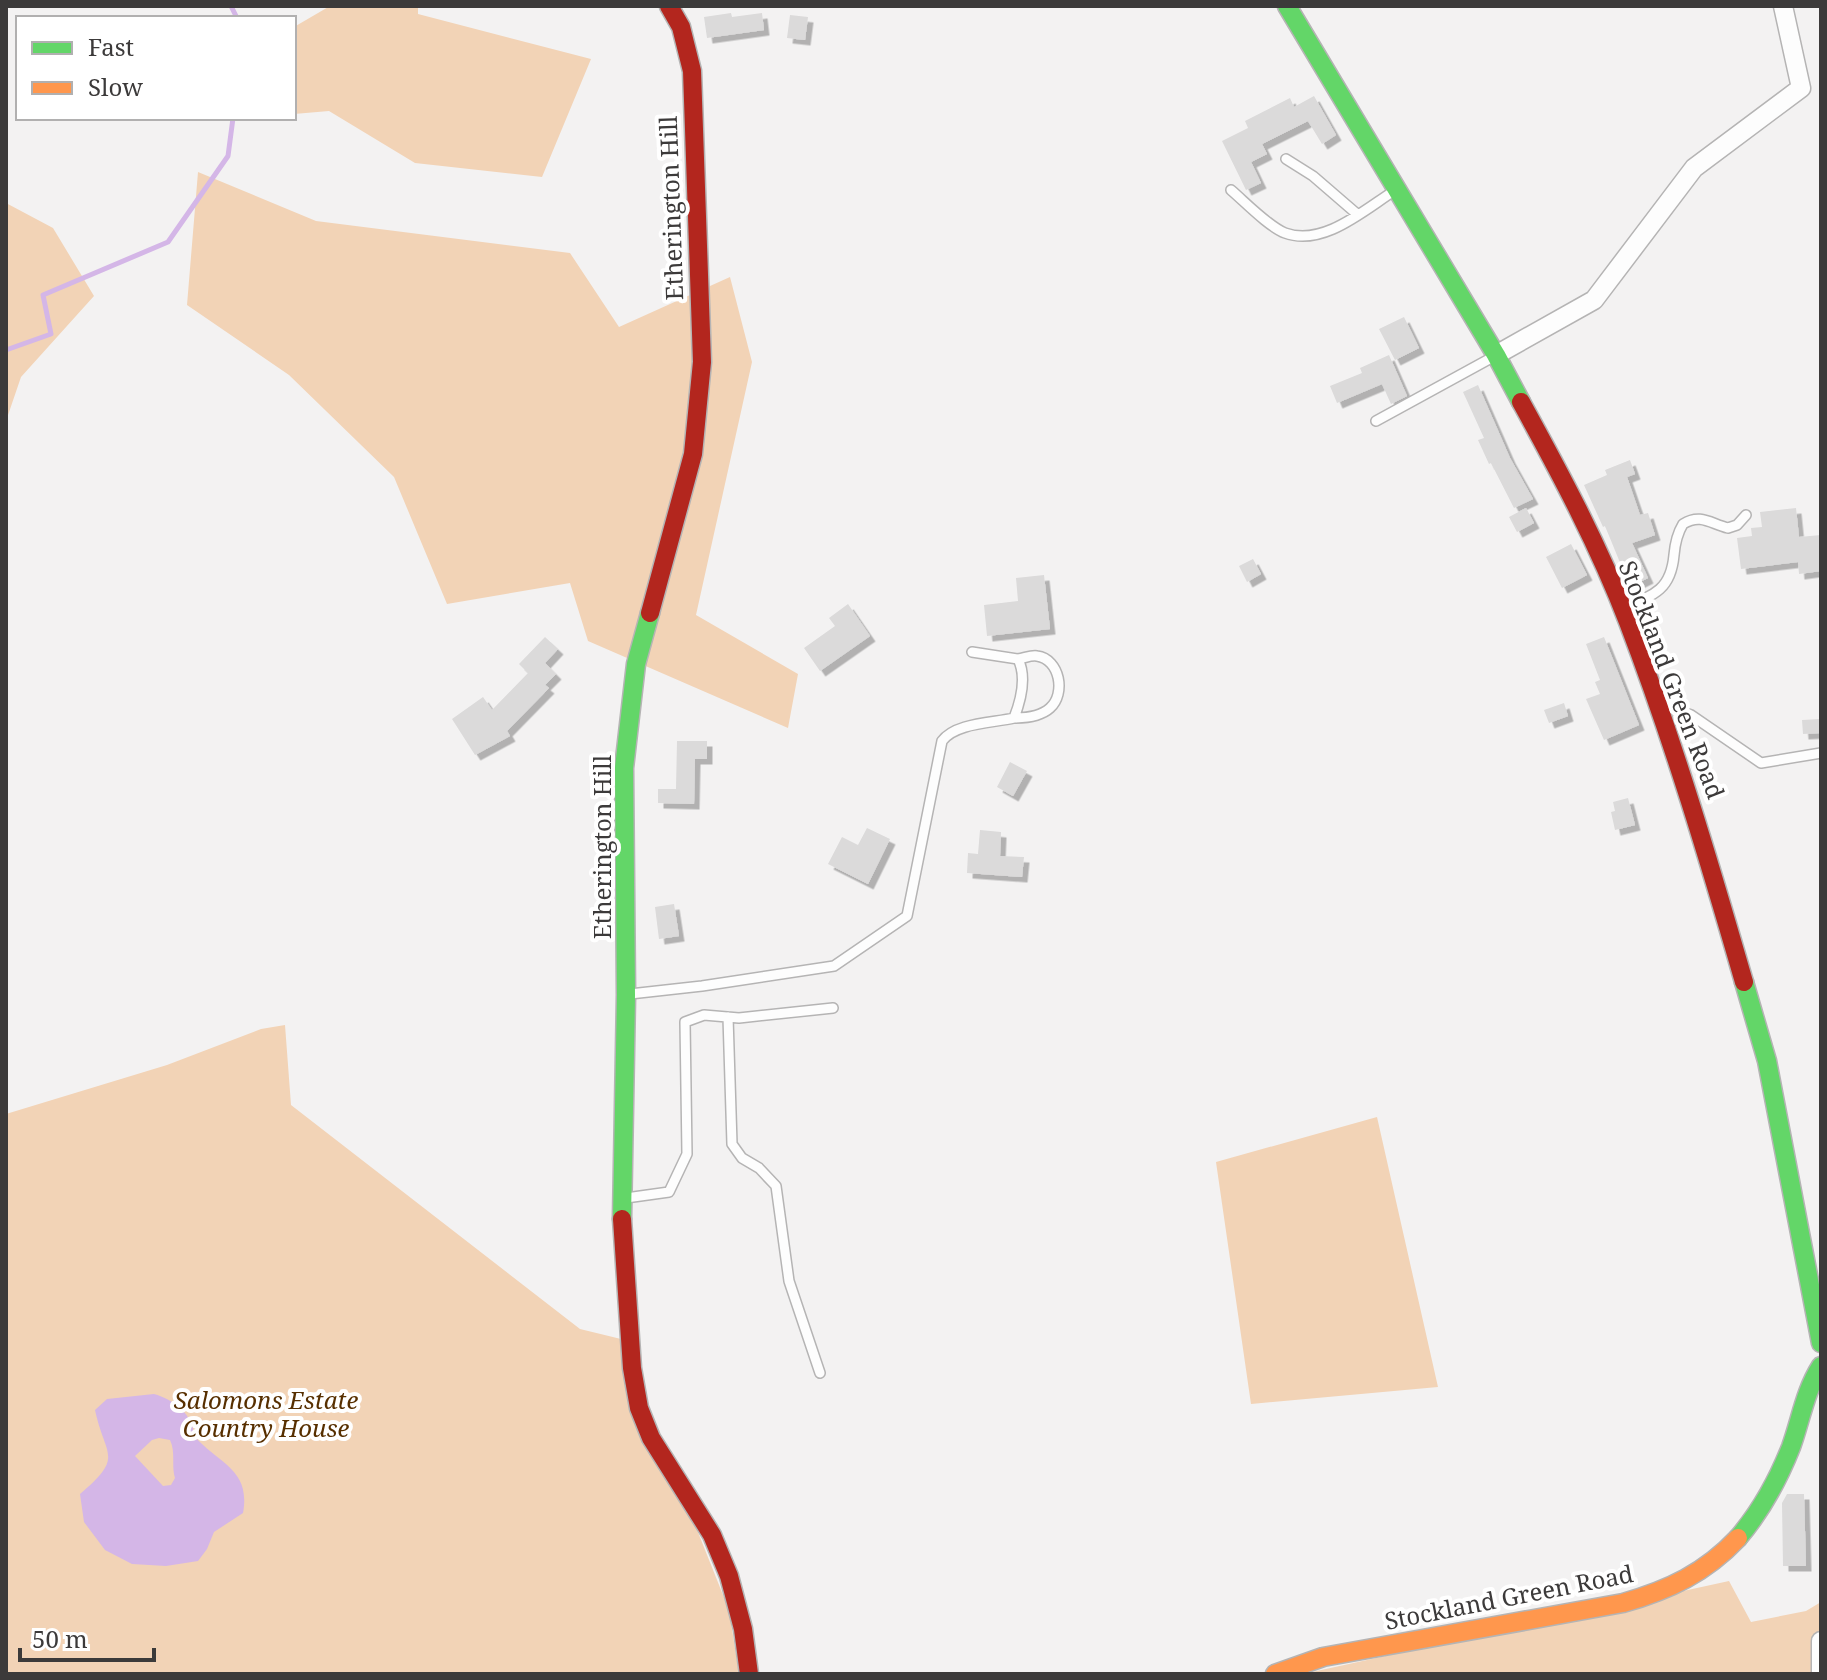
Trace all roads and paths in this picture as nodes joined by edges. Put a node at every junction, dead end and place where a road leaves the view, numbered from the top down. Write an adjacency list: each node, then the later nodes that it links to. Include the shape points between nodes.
1 (669, 6): 17 (street, Etherington Hill, via 681,27 692,71 702,362 693,454 636,664 624,768)
2 (1287, 6): 5 (street, Stockland Green Road)
3 (1783, 6): 8 (street, via 1801,88 1694,168 1594,300)
4 (1286, 159): 7 (lane)
5 (1397, 189): 7 (lane); 8 (street, Stockland Green Road)
6 (1231, 190): 7 (lane, via 1283,233 1321,233)
7 (1357, 214)
8 (1496, 355): 9 (lane); 11 (street, Stockland Green Road, via 1565,483)
9 (1376, 421)
10 (1746, 515): 11 (lane, via 1728,528 1701,519 1683,524 1669,581 1660,591)
11 (1622, 608): 14 (street, Stockland Green Road)
12 (972, 652): 13 (lane)
13 (1018, 659): 15 (lane, via 1022,689); 15 (lane, via 1043,658 1059,682 1050,708)
14 (1659, 704): 16 (lane, via 1691,715 1761,763); 21 (street, Stockland Green Road, via 1767,1061)
15 (1014, 718): 17 (lane, via 958,730 942,741 907,916 834,966)
16 (1821, 753)
17 (626, 995): 20 (street, Etherington Hill)
18 (833, 1008): 19 (lane)
19 (728, 1017): 20 (lane, via 704,1015 685,1022 687,1154 669,1192); 23 (lane, via 732,1144 776,1186 789,1281)
20 (622, 1198): 25 (street, Etherington Hill, via 639,1408 651,1438 712,1535 729,1576)
21 (1821, 1343)
22 (1821, 1366): 26 (street, Stockland Green Road, via 1809,1383 1774,1486 1734,1541 1695,1575 1623,1603 1323,1657)
23 (820, 1373)
24 (1821, 1641): 27 (street)
25 (749, 1674)
26 (1275, 1674)
27 (1821, 1674)

